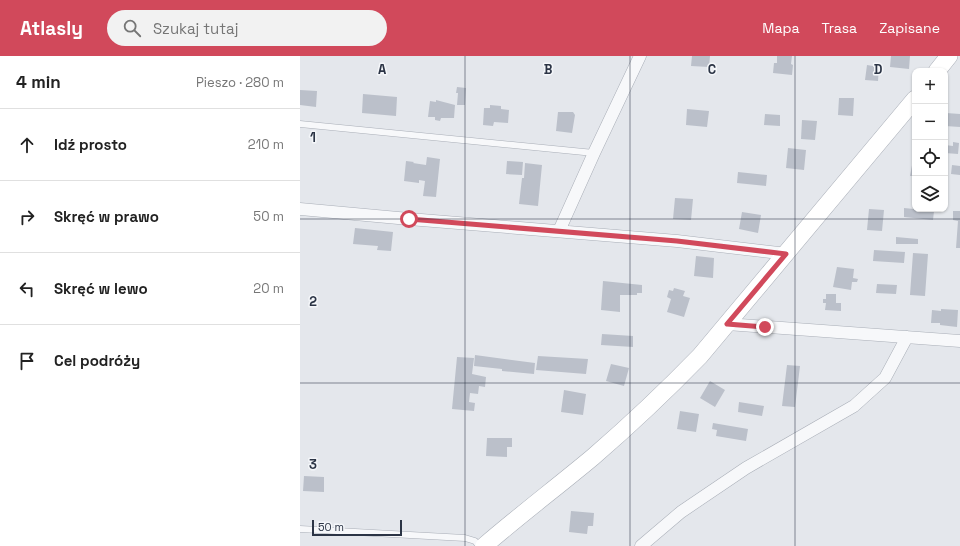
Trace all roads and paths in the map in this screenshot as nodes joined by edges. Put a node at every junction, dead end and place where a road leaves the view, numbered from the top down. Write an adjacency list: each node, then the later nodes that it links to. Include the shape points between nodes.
1 (640, 56): 6 (street)
2 (948, 56): 3 (street)
3 (939, 68)
4 (912, 103): 9 (street)
5 (300, 124): 6 (lane)
6 (594, 153): 8 (street)
7 (300, 209): 8 (street)
8 (559, 231): 9 (street)
9 (786, 254): 10 (street)
10 (727, 324): 11 (street); 15 (street, via 671,386 592,457)
11 (907, 337): 12 (street); 16 (street, via 885,378 854,406 746,468 681,512)
12 (960, 341)
13 (300, 529): 14 (lane, via 465,538 475,541)
14 (479, 546)
15 (484, 546)
16 (640, 546)

